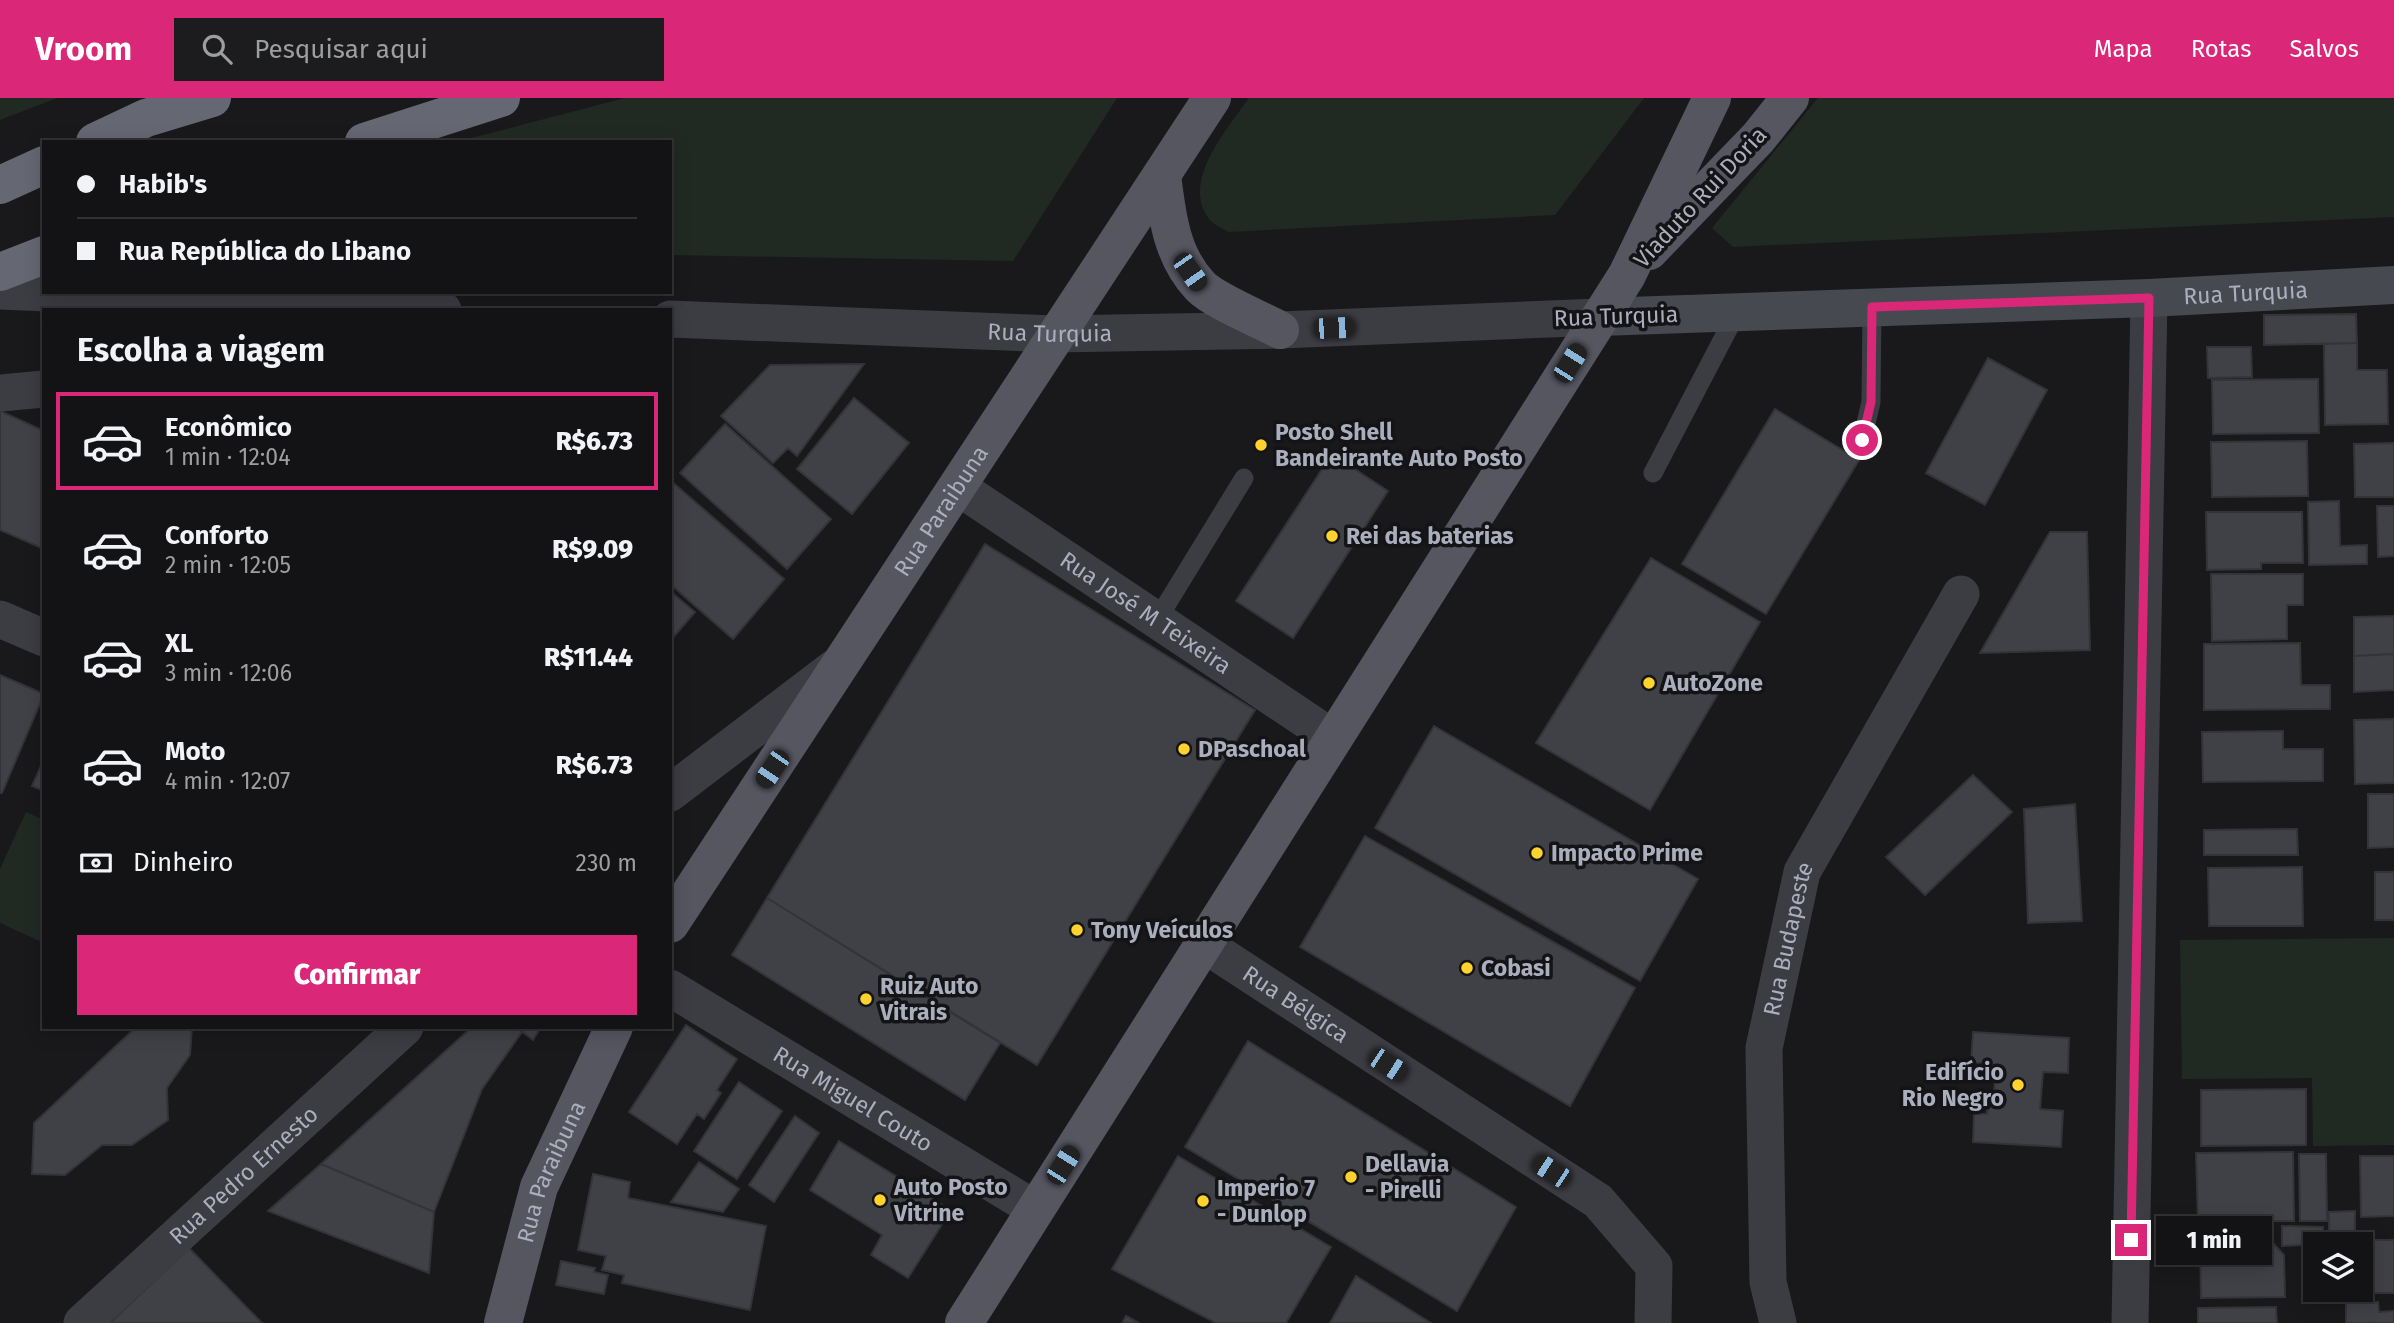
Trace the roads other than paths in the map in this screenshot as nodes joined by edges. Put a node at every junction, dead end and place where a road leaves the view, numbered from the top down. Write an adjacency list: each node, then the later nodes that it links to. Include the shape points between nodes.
1 (212, 98): 6 (highway, via 146,118)
2 (500, 98): 7 (highway)
3 (1212, 98): 8 (main road, Rua Paraibuna)
4 (1711, 98): 13 (main road, Viaduto Rui Doria)
5 (1790, 98): 13 (main road, Viaduto Rui Doria, via 1758,138)
6 (99, 140)
7 (369, 140)
8 (1170, 164): 25 (main road, via 1168,222 1178,256 1201,288); 26 (main road, Rua Paraibuna)
9 (42, 166): 10 (highway)
10 (0, 185)
11 (42, 256): 12 (highway)
12 (0, 272)
13 (1627, 275): 22 (main road)
14 (2394, 285): 18 (main road, Rua Turquia)
15 (0, 291): 16 (street)
16 (42, 293)
17 (70, 294): 20 (street)
18 (2149, 298): 19 (main road, Rua Turquia); 52 (street)
19 (1872, 307): 21 (main road, Rua Turquia); 30 (lane, via 1871,402)
20 (396, 308)
21 (1737, 312): 22 (main road, Rua Turquia); 31 (lane)
22 (1600, 317): 25 (street, Rua Turquia); 39 (main road)
23 (672, 319): 24 (street, Rua Turquia)
24 (838, 326): 26 (street, Rua Turquia); 27 (street, Rua Turquia)
25 (1280, 330): 26 (street, Rua Turquia)
26 (1056, 334): 33 (main road, Rua Paraibuna)
27 (672, 340)
28 (42, 389): 29 (street)
29 (0, 393)
30 (1862, 440)
31 (1653, 472)
32 (1244, 478): 36 (lane)
33 (958, 487): 36 (street, Rua José M Teixeira); 38 (main road, Rua Paraibuna)
34 (1961, 594): 51 (street, Rua Budapeste, via 1802,872 1764,1048 1768,1282)
35 (0, 619): 37 (street)
36 (1157, 620): 39 (street, Rua José M Teixeira)
37 (42, 637)
38 (843, 661): 40 (street); 41 (main road, Rua Paraibuna)
39 (1333, 738): 42 (main road)
40 (672, 791)
41 (676, 905)
42 (1202, 943): 46 (main road); 50 (street, Rua Bélgica, via 1598,1201 1654,1266)
43 (672, 989): 46 (street, Rua Miguel Couto)
44 (403, 1029): 47 (street, Rua Pedro Ernesto)
45 (613, 1029): 48 (main road, Rua Paraibuna, via 539,1186)
46 (1035, 1209): 49 (main road)
47 (82, 1323)
48 (503, 1323)
49 (964, 1323)
50 (1653, 1323)
51 (1778, 1323)
52 (2130, 1323)

